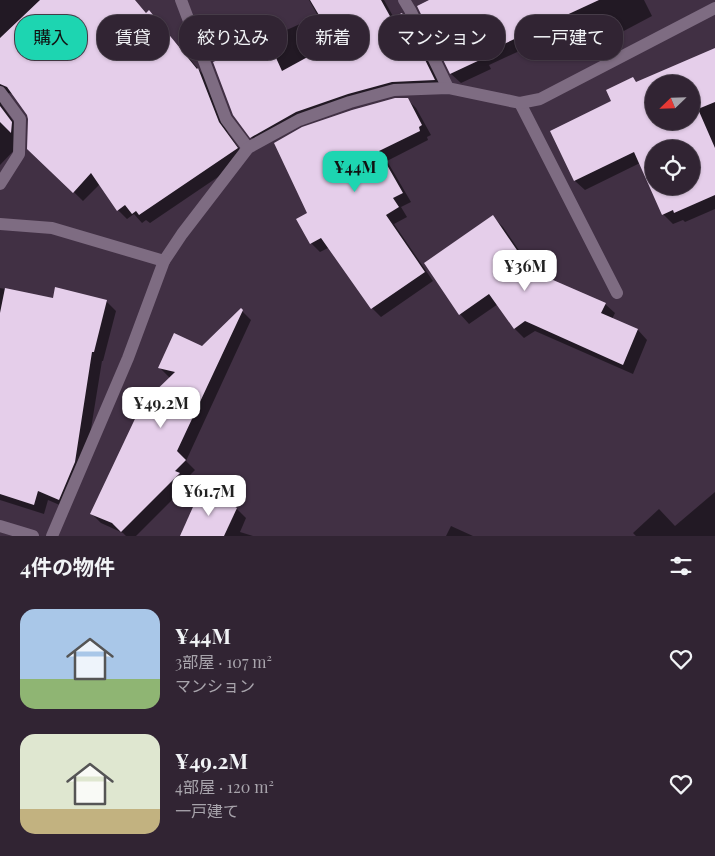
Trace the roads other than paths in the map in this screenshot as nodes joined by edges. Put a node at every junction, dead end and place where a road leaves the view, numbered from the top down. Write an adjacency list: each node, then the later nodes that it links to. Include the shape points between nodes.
1 (181, 0): 7 (street, via 226,119)
2 (404, 0): 4 (street)
3 (715, 8): 6 (street, via 540,99)
4 (448, 88): 6 (street); 7 (street, via 394,90 350,102 299,120)
5 (0, 92): 8 (street, via 20,119 19,154)
6 (520, 103): 11 (street)
7 (248, 148): 10 (street)
8 (0, 184)
9 (0, 224): 10 (street, via 52,228)
10 (164, 261): 14 (street, via 128,358)
11 (617, 293)
12 (0, 526): 13 (street)
13 (33, 536)
14 (52, 536)

